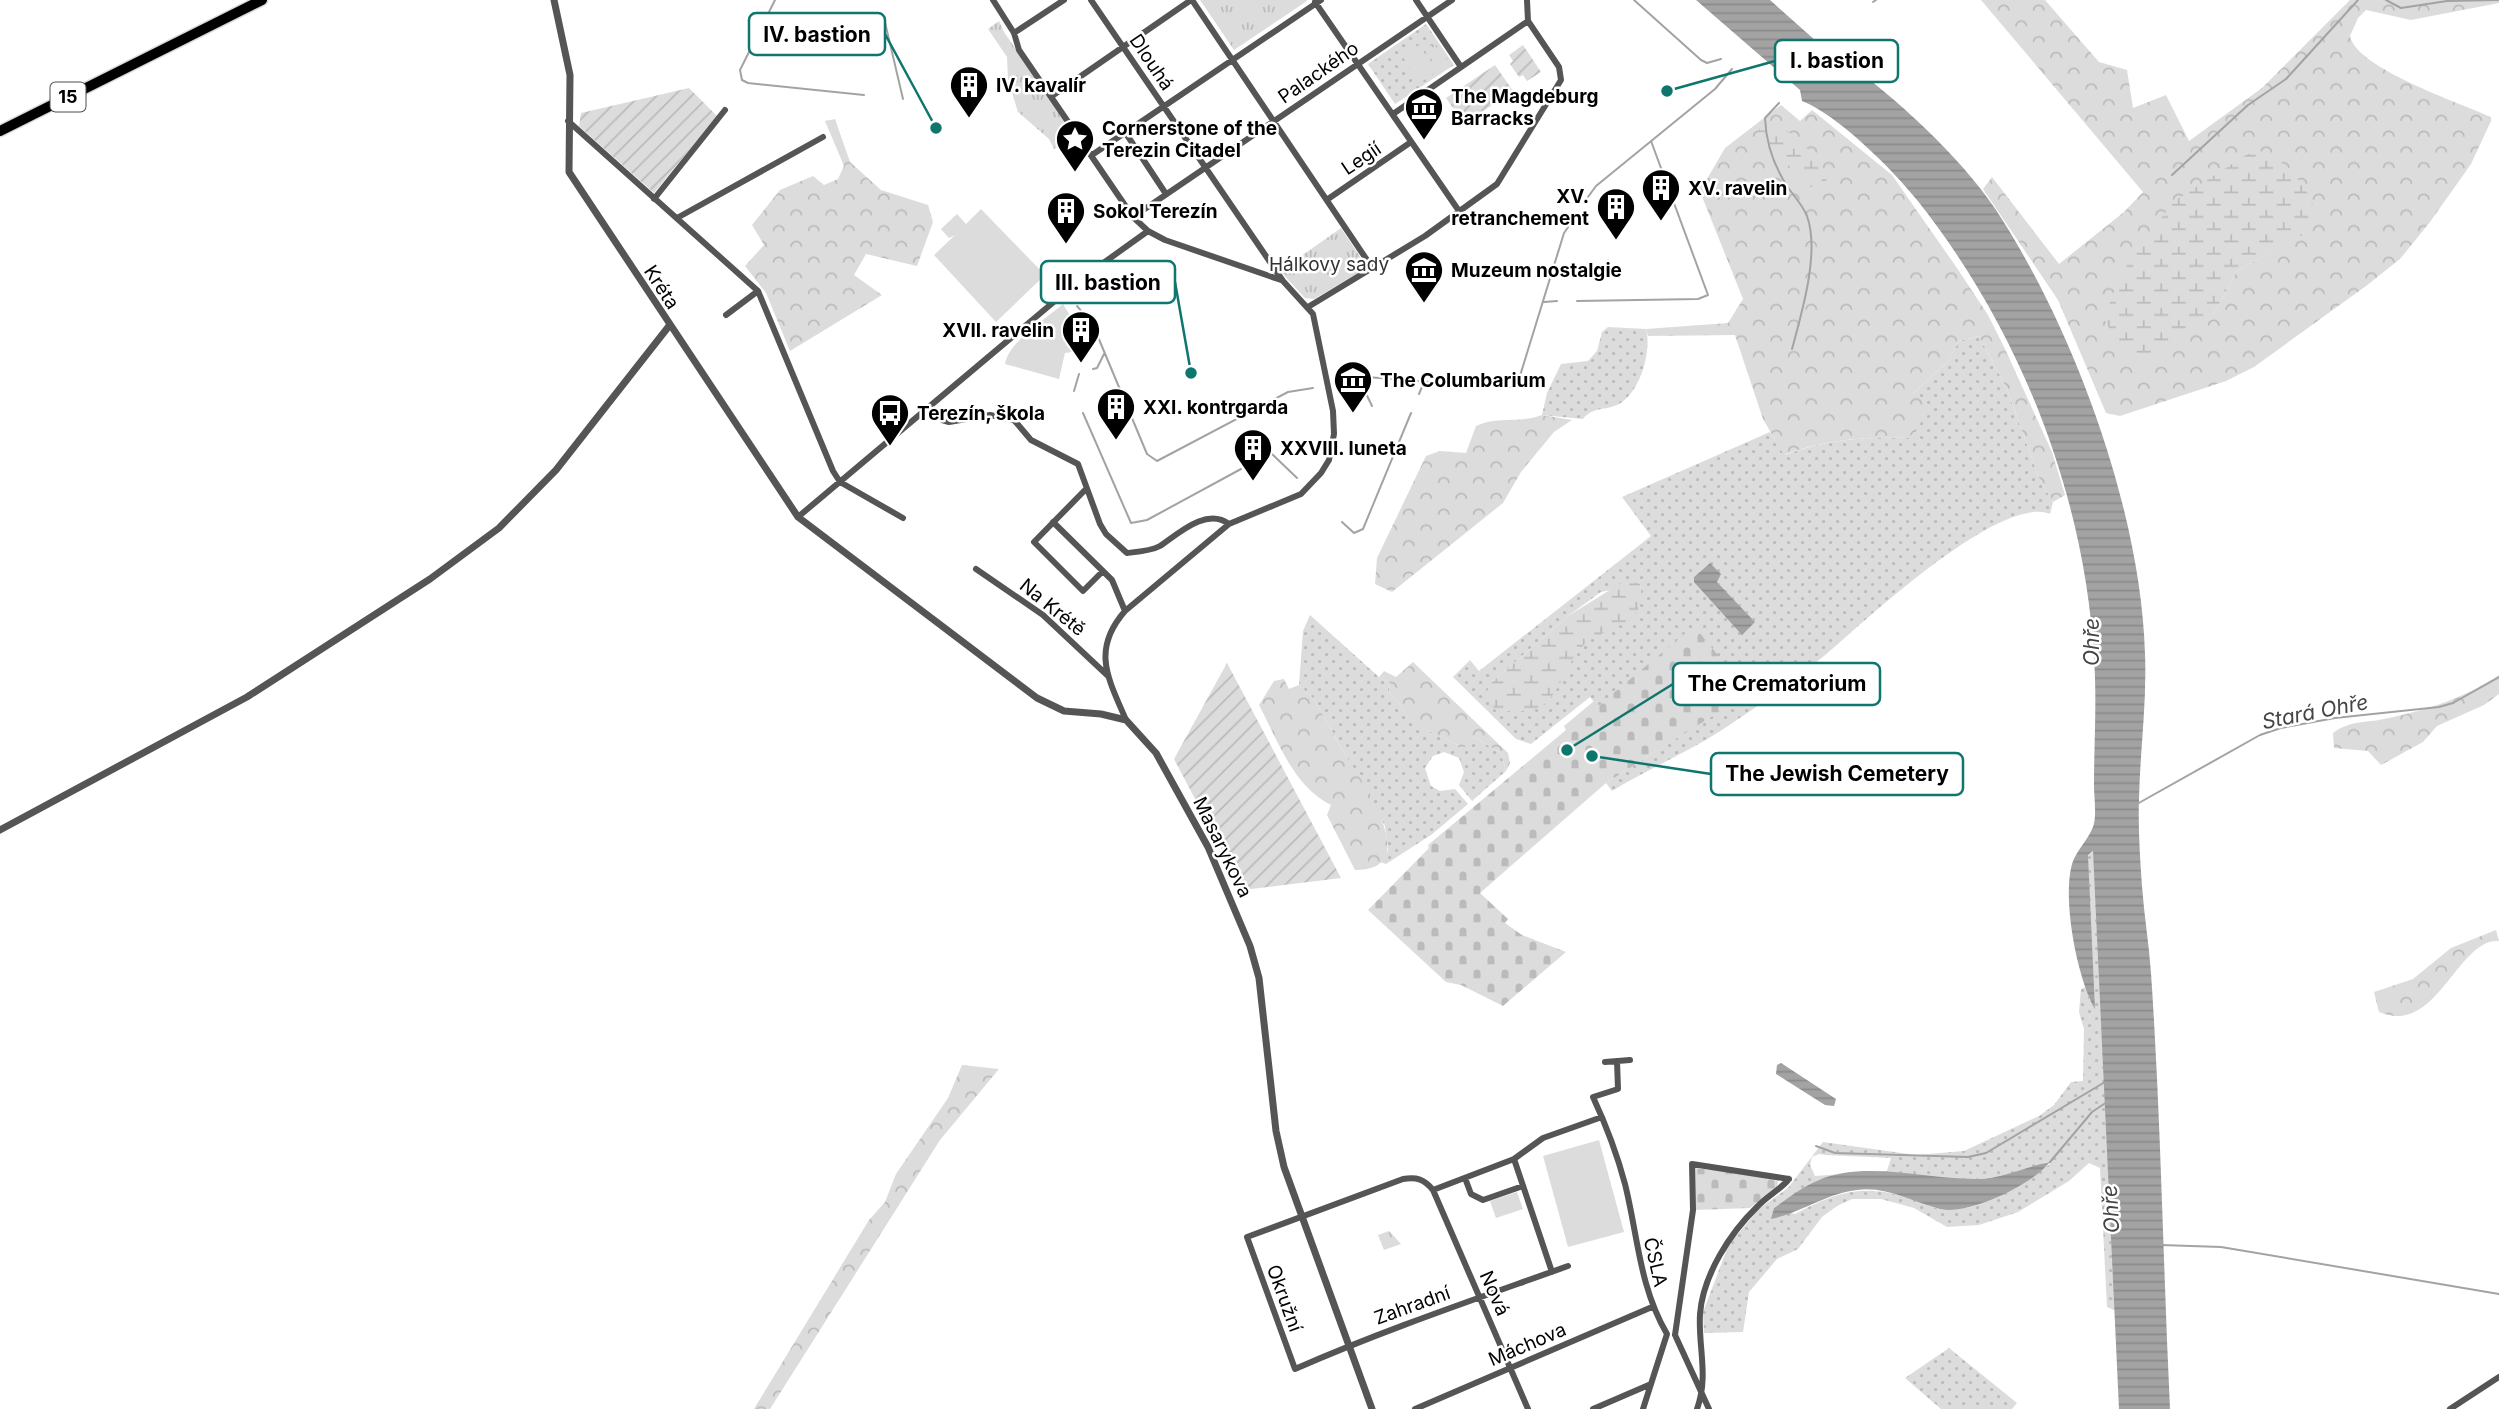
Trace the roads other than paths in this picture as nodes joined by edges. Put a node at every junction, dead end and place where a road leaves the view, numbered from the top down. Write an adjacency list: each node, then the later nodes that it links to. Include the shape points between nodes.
1 (262, 0): 24 (main road, 15)
2 (554, 0): 22 (street, Kréta, via 570,75)
3 (992, 0): 13 (street)
4 (1064, 0): 13 (street)
5 (1091, 0): 14 (street, Dlouhá)
6 (1192, 0): 14 (street); 15 (street)
7 (1416, 0): 11 (street)
8 (1452, 0): 11 (street, Palackého)
9 (1527, 0): 12 (street)
10 (1317, 1): 15 (street); 16 (street)
11 (1427, 16): 16 (street, Palackého); 17 (street)
12 (1528, 21): 17 (street); 33 (street, via 1559,67 1559,86 1497,184)
13 (1014, 33): 18 (street, via 1019,50)
14 (1123, 47): 18 (street); 19 (street, Dlouhá)
15 (1233, 59): 19 (street); 23 (street)
16 (1357, 64): 21 (street); 23 (street, Palackého)
17 (1461, 67): 21 (street)
18 (1052, 96): 28 (street)
19 (1163, 107): 25 (street); 29 (street, Dlouhá)
20 (726, 110): 31 (street)
21 (1393, 114): 27 (street)
22 (568, 121): 31 (street); 42 (street, Kréta, via 569,172)
23 (1274, 122): 29 (street, Palackého); 32 (street)
24 (0, 131)
25 (1125, 132): 28 (street); 30 (street)
26 (823, 137): 35 (street)
27 (1412, 142): 32 (street, Legií); 33 (street)
28 (1092, 155): 34 (street)
29 (1205, 168): 30 (street, Palackého); 38 (street, Dlouhá)
30 (1166, 194): 34 (street, Palackého)
31 (654, 199): 35 (street)
32 (1328, 199): 37 (street)
33 (1459, 211): 37 (street)
34 (1133, 217): 36 (street)
35 (677, 218): 39 (street)
36 (1148, 231): 38 (street); 43 (street, via 1091,272)
37 (1373, 268): 40 (street)
38 (1283, 281): 40 (street, Dlouhá)
39 (758, 292): 41 (street); 44 (street)
40 (1308, 307): 49 (street, via 1333,411 1333,447 1321,473 1290,502)
41 (726, 315)
42 (669, 326): 46 (street, Kréta); 55 (street, via 556,470 499,528 430,579 247,697)
43 (930, 408): 44 (street); 45 (street, via 949,422 990,415 1014,420 1031,440 1078,464)
44 (840, 482): 46 (street); 47 (street)
45 (1085, 489): 48 (street); 49 (street, via 1106,534 1127,553 1155,548 1207,518)
46 (798, 517): 54 (street, Kréta, via 1037,698 1064,711)
47 (903, 518)
48 (1053, 522): 51 (street); 51 (street, via 1034,542 1083,590)
49 (1229, 524): 52 (street)
50 (976, 569): 53 (street, Na Krétě, via 1043,615)
51 (1103, 571): 52 (street, via 1112,580)
52 (1125, 611): 53 (street, via 1105,642)
53 (1107, 675): 54 (street)
54 (1126, 720): 64 (street, Masarykova, via 1156,753 1209,847 1250,946 1263,1002 1276,1131)
55 (0, 830)
56 (1630, 1060): 57 (street)
57 (1617, 1061): 58 (street); 59 (street, ČSLA, via 1618,1088 1593,1097)
58 (1605, 1062)
59 (1602, 1117): 60 (street, via 1543,1138); 68 (street, ČSLA, via 1625,1185)
60 (1514, 1159): 61 (street); 62 (street)
61 (1465, 1178): 62 (street, via 1471,1194 1483,1200); 63 (street)
62 (1523, 1186): 66 (street)
63 (1433, 1190): 64 (street, via 1415,1177 1403,1179); 67 (street, Nová)
64 (1300, 1217): 71 (street); 71 (street, Okružní, via 1247,1237 1295,1369)
65 (1568, 1266): 66 (street, Zahradní)
66 (1552, 1272): 67 (street, Zahradní)
67 (1479, 1297): 71 (street, Zahradní); 72 (street, Nová)
68 (1651, 1307): 69 (street, ČSLA); 72 (street, Máchova)
69 (1667, 1334): 70 (street); 74 (street)
70 (1675, 1335): 75 (street); 75 (street, via 1693,1210 1692,1164 1789,1179 1757,1206 1726,1242 1706,1289 1700,1312)
71 (1347, 1346): 76 (street)
72 (1510, 1368): 77 (street, Máchova); 78 (street, Nová)
73 (2499, 1377): 83 (street)
74 (1651, 1384): 79 (street); 80 (street)
75 (1703, 1392): 81 (street); 82 (street)
76 (1371, 1409)
77 (1415, 1409)
78 (1528, 1409)
79 (1594, 1409)
80 (1643, 1409)
81 (1697, 1409)
82 (1709, 1409)
83 (2450, 1409)

